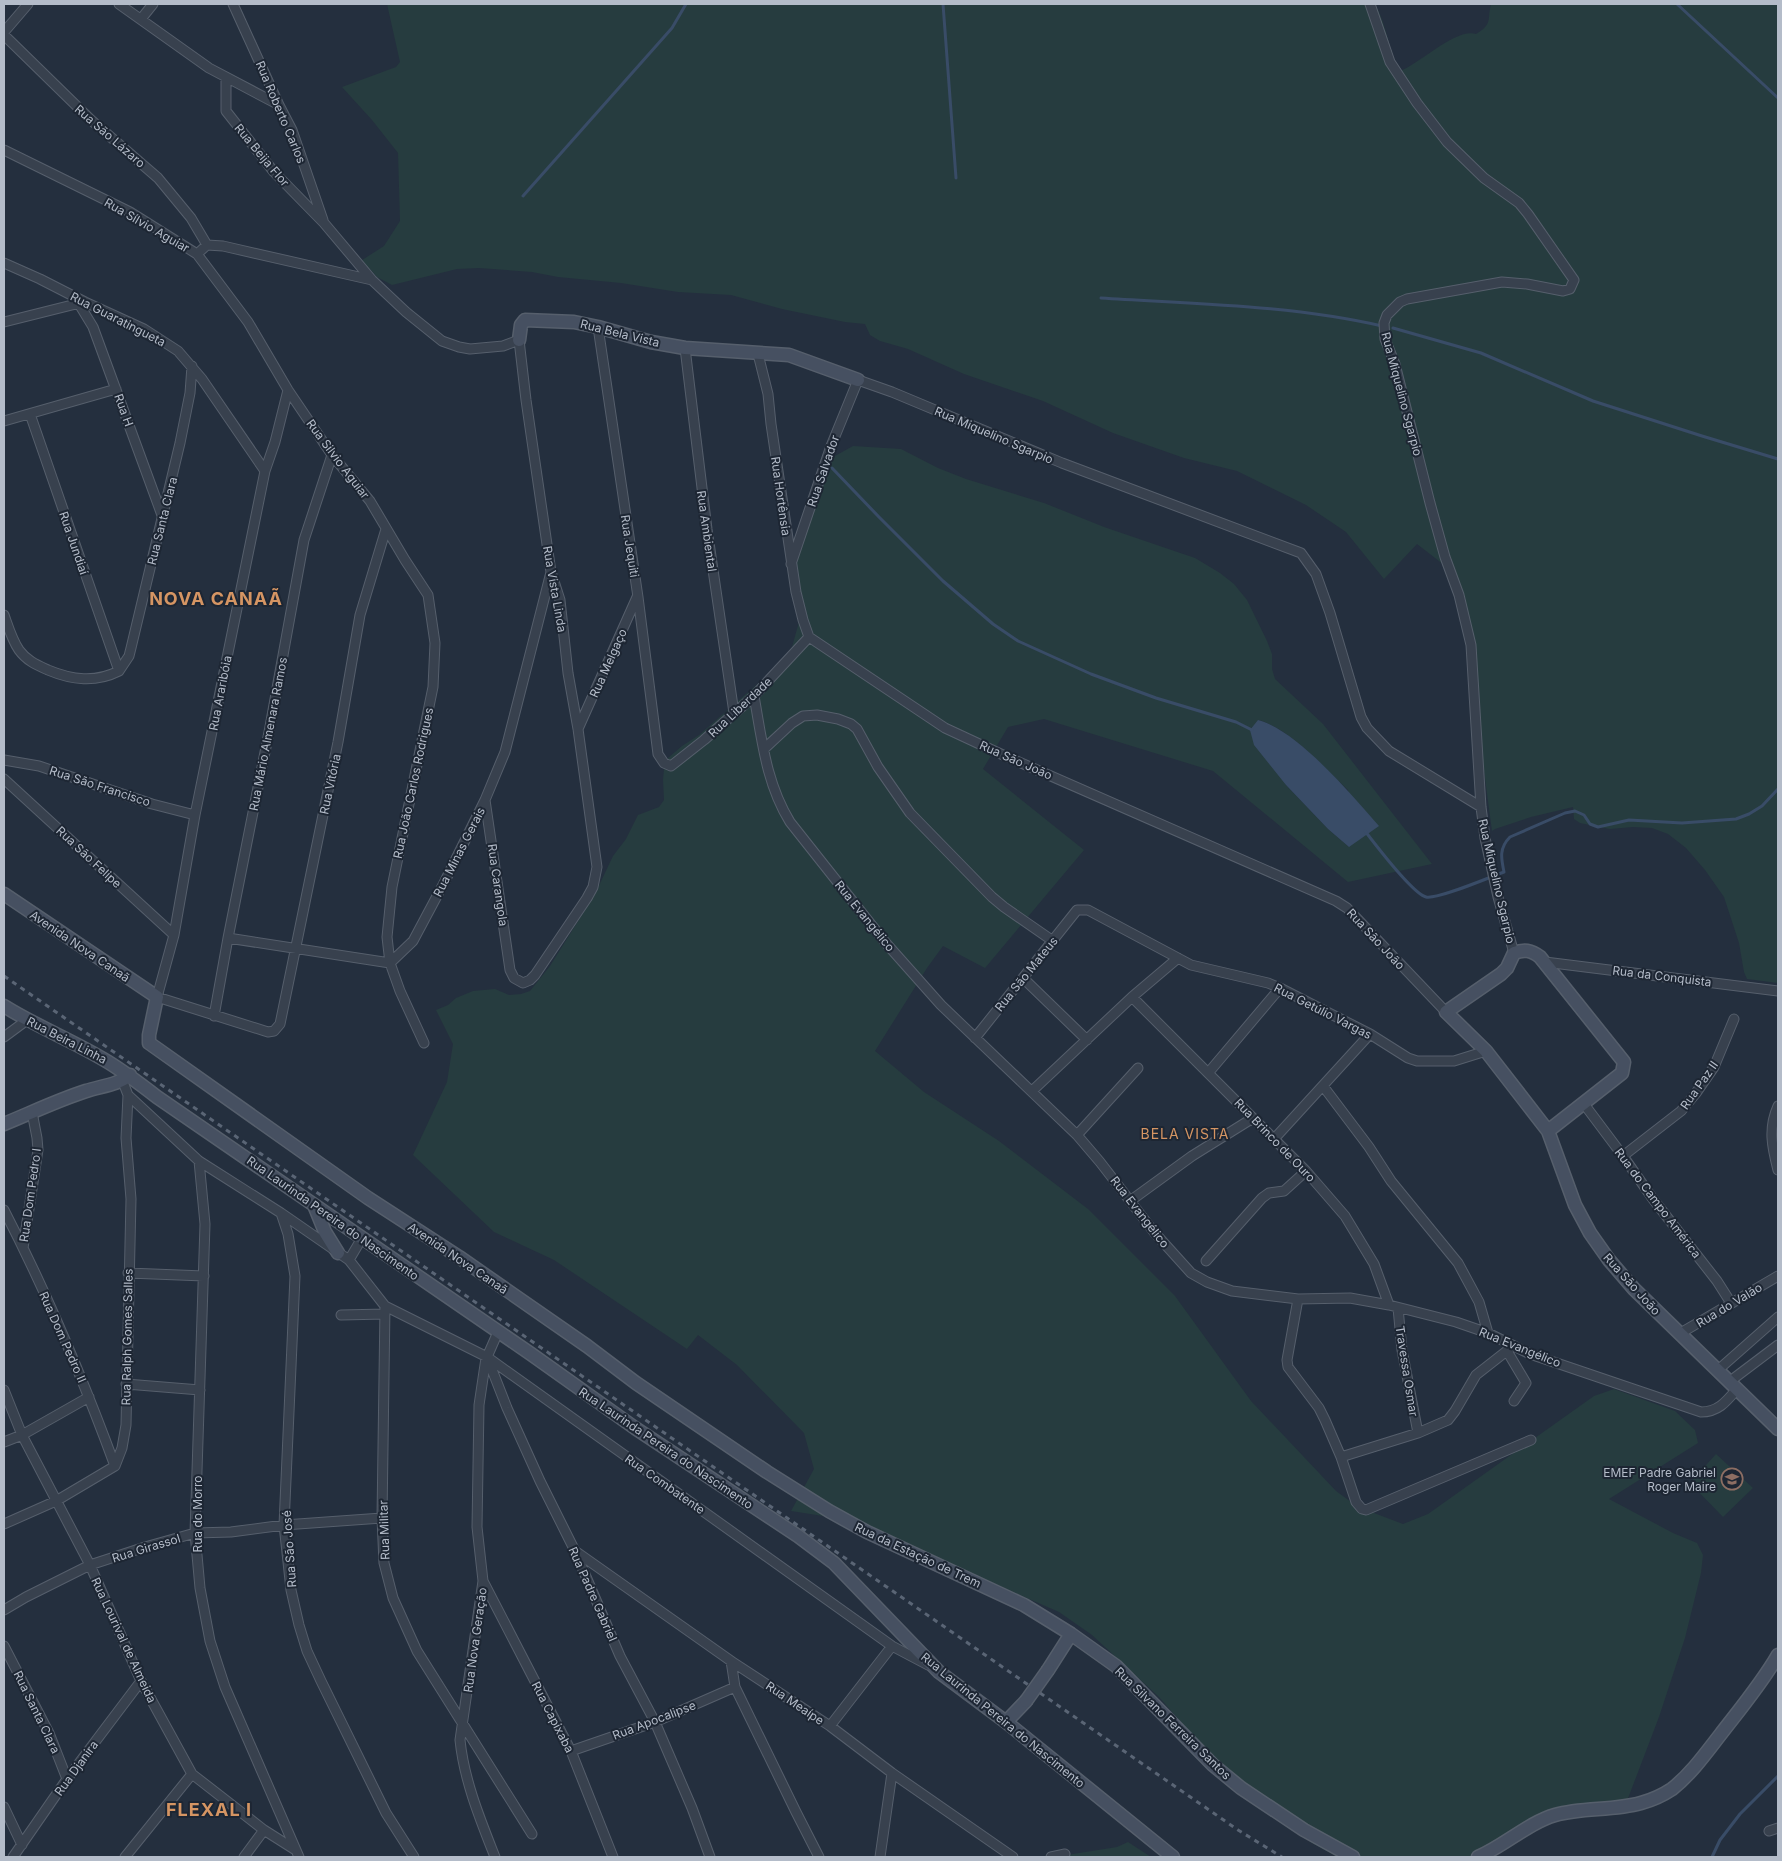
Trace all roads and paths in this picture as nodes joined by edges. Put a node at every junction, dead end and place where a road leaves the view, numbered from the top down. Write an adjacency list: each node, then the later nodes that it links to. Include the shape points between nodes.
1 (28, 4): 7 (street)
2 (119, 4): 6 (street)
3 (153, 4): 6 (street)
4 (233, 4): 9 (street, Rua Roberto Carlos)
5 (1370, 4): 46 (street, Rua Miquelino Sgarpio, via 1390,62 1417,103 1447,142 1528,214 1574,280 1570,289 1563,290 1502,282 1407,299 1392,310 1384,323 1385,339 1395,364 1430,503 1471,645)
6 (141, 19): 8 (street)
7 (4, 33): 12 (street, Rua São Lázaro, via 91,120 158,178 191,218)
8 (226, 77): 9 (street); 11 (street, Rua Beija Flor, via 226,111 274,172)
9 (279, 105): 11 (street, Rua Roberto Carlos, via 296,140)
10 (4, 150): 13 (street, Rua Sílvio Aguiar, via 130,212)
11 (324, 222): 15 (street)
12 (207, 245): 13 (street); 15 (street, via 237,248)
13 (197, 254): 25 (street, Rua Sílvio Aguiar, via 248,322)
14 (4, 263): 16 (street, Rua Guaratingueta)
15 (372, 280): 19 (street, via 442,341 470,349 503,346)
16 (82, 303): 17 (street); 22 (street, Rua Guaratingueta, via 144,329 172,346); 24 (street, Rua H)
17 (4, 322)
18 (598, 327): 19 (street, Rua Bela Vista, via 574,322 528,320 521,325); 20 (street, Rua Bela Vista); 34 (street, Rua Jequiti)
19 (519, 340): 33 (street, Rua Vista Linda)
20 (684, 348): 21 (street, Rua Bela Vista); 39 (street, Rua Ambiental)
21 (758, 354): 23 (street, Rua Bela Vista, via 788,355); 32 (street, Rua Hortênsia, via 768,394)
22 (192, 366): 29 (street, Rua Guaratingueta); 30 (street, Rua Santa Clara, via 190,393)
23 (858, 380): 32 (street, Rua Salvador, via 831,446); 46 (street, Rua Miquelino Sgarpio, via 1062,463 1301,553 1316,574 1367,728 1389,751)
24 (116, 389): 26 (street); 30 (street, Rua H)
25 (288, 390): 28 (street, Rua Silvio Aguiar); 29 (street, Rua Araribóia)
26 (30, 414): 27 (street); 37 (street, Rua Jundiaí)
27 (4, 421)
28 (332, 455): 31 (street, Rua Silvio Aguiar, via 370,501); 51 (street, Rua Mário Almenara Ramos, via 304,540)
29 (265, 471): 47 (street, Rua Araribóia)
30 (163, 518): 37 (street, Rua Santa Clara, via 131,648)
31 (386, 529): 53 (street, Rua Vitória, via 360,615); 57 (street, Rua João Carlos Rodrigues, via 428,595 435,643 433,687 390,904 387,937)
32 (791, 564): 36 (street, Rua Hortênsia)
33 (551, 572): 40 (street, Rua Vista Linda, via 560,600); 45 (street, Rua Minas Gerais, via 505,752)
34 (638, 597): 40 (street, Rua Melgaço); 43 (street, Rua Jequiti, via 658,754)
35 (4, 614): 37 (street, via 19,650 34,664 80,680 100,678)
36 (809, 637): 38 (street, Rua Liberdade); 65 (street, Rua São João, via 945,728 1336,901 1347,908)
37 (119, 671)
38 (754, 696): 39 (street, Rua Liberdade); 41 (street, Rua Evangélico)
39 (734, 713): 43 (street, Rua Liberdade, via 671,766)
40 (578, 729): 58 (street, Rua Vista Linda, via 597,867 593,887 535,975 523,983 514,978)
41 (764, 749): 52 (street, via 804,716 824,716 851,724 910,812 992,897); 71 (street, Rua Evangélico, via 772,787 790,822 885,942)
42 (4, 760): 47 (street, Rua São Francisco, via 39,766)
43 (664, 763)
44 (4, 779): 50 (street, Rua São Felipe)
45 (486, 800): 57 (street, Rua Minas Gerais, via 413,941); 58 (street, Rua Carangola)
46 (1481, 807): 54 (street, Rua Miquelino Sgarpio, via 1498,898)
47 (195, 815): 50 (street, Rua Araribóia)
48 (4, 894): 62 (street, Avenida Nova Canaã)
49 (1077, 910): 52 (street, Rua São Mateus); 55 (street, Rua Getúlio Vargas, via 1088,910)
50 (174, 935): 62 (street, Rua Araribóia)
51 (228, 938): 53 (street); 66 (street, Rua Mário Almenara Ramos)
52 (1053, 941): 59 (street, Rua São Mateus)
53 (296, 948): 57 (street); 66 (street, Rua Vitória, via 280,1024 274,1031)
54 (1514, 953): 56 (street, via 1528,950); 65 (street, Rua Miquelino Sgarpio, via 1501,974)
55 (1178, 958): 60 (street, Rua Getúlio Vargas, via 1203,969); 63 (street)
56 (1545, 962): 61 (street, Rua da Conquista); 81 (street, via 1624,1062 1622,1073)
57 (390, 963): 73 (street, Rua João Carlos Rodrigues)
58 (510, 970)
59 (1023, 978): 71 (street, Rua São Mateus); 72 (street)
60 (1280, 988): 69 (street, Rua Getúlio Vargas); 76 (street)
61 (1778, 991)
62 (157, 997): 66 (street); 130 (street, Avenida Nova Canaã, via 150,1043 368,1198)
63 (1132, 997): 72 (street); 76 (street, Rua Brinco de Ouro)
64 (4, 1006): 68 (street, Rua Beira Linha)
65 (1446, 1012): 74 (street, Rua São João)
66 (214, 1016)
67 (1734, 1019): 89 (street, Rua Paz II, via 1714,1067 1682,1111)
68 (26, 1020): 70 (street); 77 (street, Rua Beira Linha, via 97,1055)
69 (1370, 1034): 74 (street, Rua Getúlio Vargas, via 1416,1061 1454,1061); 78 (street)
70 (4, 1037)
71 (975, 1038): 79 (street, Rua Evangélico)
72 (1087, 1040): 79 (street)
73 (424, 1043)
74 (1486, 1051): 86 (street, Rua São João)
75 (1138, 1068): 87 (street)
76 (1208, 1072): 84 (street, Rua Brinco de Ouro)
77 (126, 1078): 80 (street, Rua Ralph Gomes Salles); 83 (street); 94 (street, Rua Laurinda Pereira do Nascimento)
78 (1323, 1086): 88 (street); 111 (street, via 1396,1187 1458,1263 1479,1302)
79 (1032, 1091): 87 (street, Rua Evangélico)
80 (128, 1096): 90 (street); 101 (street, Rua Ralph Gomes Salles, via 126,1138 131,1199)
81 (1584, 1104): 86 (street); 89 (street, Rua do Campo América)
82 (1778, 1106): 91 (street, via 1772,1119)
83 (32, 1112): 85 (street); 98 (street, Rua Dom Pedro I, via 38,1150)
84 (1253, 1118): 88 (street, Rua Brinco de Ouro); 93 (street, via 1192,1156)
85 (4, 1124)
86 (1548, 1131): 112 (street, Rua São João, via 1574,1205 1590,1233 1634,1289)
87 (1077, 1135): 93 (street, Rua Evangélico)
88 (1274, 1139): 92 (street, Rua Brinco de Ouro)
89 (1623, 1156): 105 (street, Rua do Campo América)
90 (199, 1162): 96 (street); 102 (street, Rua do Morro, via 205,1224)
91 (1778, 1170)
92 (1306, 1171): 100 (street, via 1284,1191 1269,1193 1262,1198); 106 (street, Rua Brinco de Ouro, via 1345,1216 1374,1264)
93 (1130, 1201): 104 (street, Rua Evangélico, via 1191,1273 1232,1291)
94 (314, 1205): 97 (street, Rua Laurinda Pereira do Nascimento); 99 (street, via 325,1232)
95 (4, 1210): 98 (street, Rua Dom Pedro II)
96 (281, 1214): 99 (street); 134 (street, Rua São José, via 295,1276)
97 (362, 1238): 99 (street); 110 (street, Rua Laurinda Pereira do Nascimento)
98 (23, 1248): 121 (street, Rua Dom Pedro II)
99 (343, 1257): 107 (street)
100 (1206, 1261)
101 (128, 1272): 102 (street); 117 (street, Rua Ralph Gomes Salles)
102 (204, 1276): 120 (street, Rua do Morro)
103 (1778, 1276): 105 (street, Rua do Valão)
104 (1298, 1299): 106 (street, Rua Evangélico, via 1350,1298); 128 (street, via 1288,1367 1319,1408)
105 (1731, 1303): 112 (street, Rua do Valão)
106 (1393, 1306): 111 (street, Rua Evangélico); 124 (street, Travessa Osmar)
107 (385, 1310): 108 (street); 115 (street, Rua Combatente); 132 (street, Rua Militar)
108 (341, 1315)
109 (1778, 1317): 116 (street)
110 (498, 1332): 115 (street); 145 (street, Rua Laurinda Pereira do Nascimento, via 834,1563)
111 (1488, 1333): 114 (street, Rua Evangélico)
112 (1679, 1334): 116 (street, Rua São João)
113 (1778, 1345): 118 (street, Rua Evangélico)
114 (1510, 1348): 118 (street, Rua Evangélico, via 1700,1412 1717,1409); 122 (street, via 1526,1383); 124 (street, via 1476,1375 1448,1420)
115 (487, 1357): 136 (street, Rua Padre Gabriel, via 540,1481); 138 (street, Rua Nova Geração, via 479,1405 477,1527); 142 (street, Rua Combatente)
116 (1718, 1370): 118 (street, Rua São João)
117 (126, 1384): 120 (street); 129 (street, Rua Ralph Gomes Salles, via 126,1426)
118 (1733, 1386): 123 (street, Rua São João)
119 (4, 1390): 125 (street, Rua Lourival de Almeida)
120 (200, 1390): 135 (street, Rua do Morro)
121 (89, 1398): 125 (street); 129 (street, Rua Dom Pedro II)
122 (1514, 1401)
123 (1778, 1429)
124 (1418, 1434): 128 (street)
125 (22, 1435): 127 (street); 131 (street, Rua Lourival de Almeida)
126 (1531, 1440): 128 (street, via 1366,1510 1356,1502)
127 (4, 1442)
128 (1341, 1457)
129 (115, 1466): 131 (street)
130 (767, 1472): 140 (street, Rua da Estação de Trem, via 867,1532 1024,1605)
131 (56, 1501): 133 (street); 137 (street, Rua Lourival de Almeida)
132 (382, 1518): 134 (street, Rua Girassol); 148 (street, Rua Militar, via 384,1563 392,1598 417,1651)
133 (4, 1524)
134 (284, 1525): 135 (street, Rua Girassol); 166 (street, Rua São José, via 292,1590 308,1651 386,1813)
135 (195, 1533): 137 (street, Rua Girassol); 160 (street, Rua do Morro, via 200,1588 210,1641 225,1687)
136 (575, 1551): 144 (street, Rua Meaípe); 149 (street, Rua Padre Gabriel, via 620,1656)
137 (90, 1565): 139 (street, Rua Girassol); 146 (street, Rua Lourival de Almeida)
138 (483, 1581): 148 (street, Rua Nova Geração); 152 (street, Rua Capixaba)
139 (4, 1610)
140 (1071, 1634): 150 (street, bridge, via 1026,1701); 174 (street, Rua Silvano Ferreira Santos, via 1116,1666 1213,1765 1240,1788)
141 (4, 1646): 155 (street, Rua Santa Clara, via 49,1733)
142 (892, 1646): 145 (street, Rua Combatente); 151 (street)
143 (1778, 1657): 175 (street, via 1714,1743 1672,1789 1639,1804 1554,1815)
144 (731, 1661): 147 (street); 151 (street, Rua Meaípe)
145 (939, 1672): 150 (street, Rua Laurinda Pereira do Nascimento)
146 (141, 1681): 154 (street, Rua Lourival de Almeida); 155 (street, Rua Djanira)
147 (735, 1687): 149 (street, Rua Apocalipse); 169 (street)
148 (463, 1721): 158 (street, Rua Militar); 167 (street, Rua Nova Geração, via 460,1740 462,1760)
149 (655, 1722): 152 (street, Rua Apocalipse); 162 (street, Rua Padre Gabriel)
150 (1006, 1722): 173 (street, Rua Laurinda Pereira do Nascimento)
151 (830, 1726): 153 (street, Rua Meaípe)
152 (571, 1751): 168 (street, Rua Capixaba)
153 (892, 1773): 170 (street); 171 (street, Rua Meaípe)
154 (192, 1774): 157 (street, Rua Lourival de Almeida); 164 (street)
155 (67, 1779): 159 (street, Rua Djanira)
156 (4, 1807): 159 (street)
157 (264, 1830): 160 (street, Rua Lourival de Almeida); 165 (street)
158 (532, 1834)
159 (22, 1845): 163 (street, Rua Djanira)
160 (297, 1853)
161 (1065, 1854): 172 (street)
162 (709, 1856)
163 (13, 1857)
164 (125, 1857)
165 (244, 1857)
166 (414, 1857)
167 (495, 1857)
168 (613, 1857)
169 (819, 1857)
170 (880, 1857)
171 (1013, 1857)
172 (1051, 1857)
173 (1173, 1857)
174 (1353, 1857)
175 (1478, 1857)

